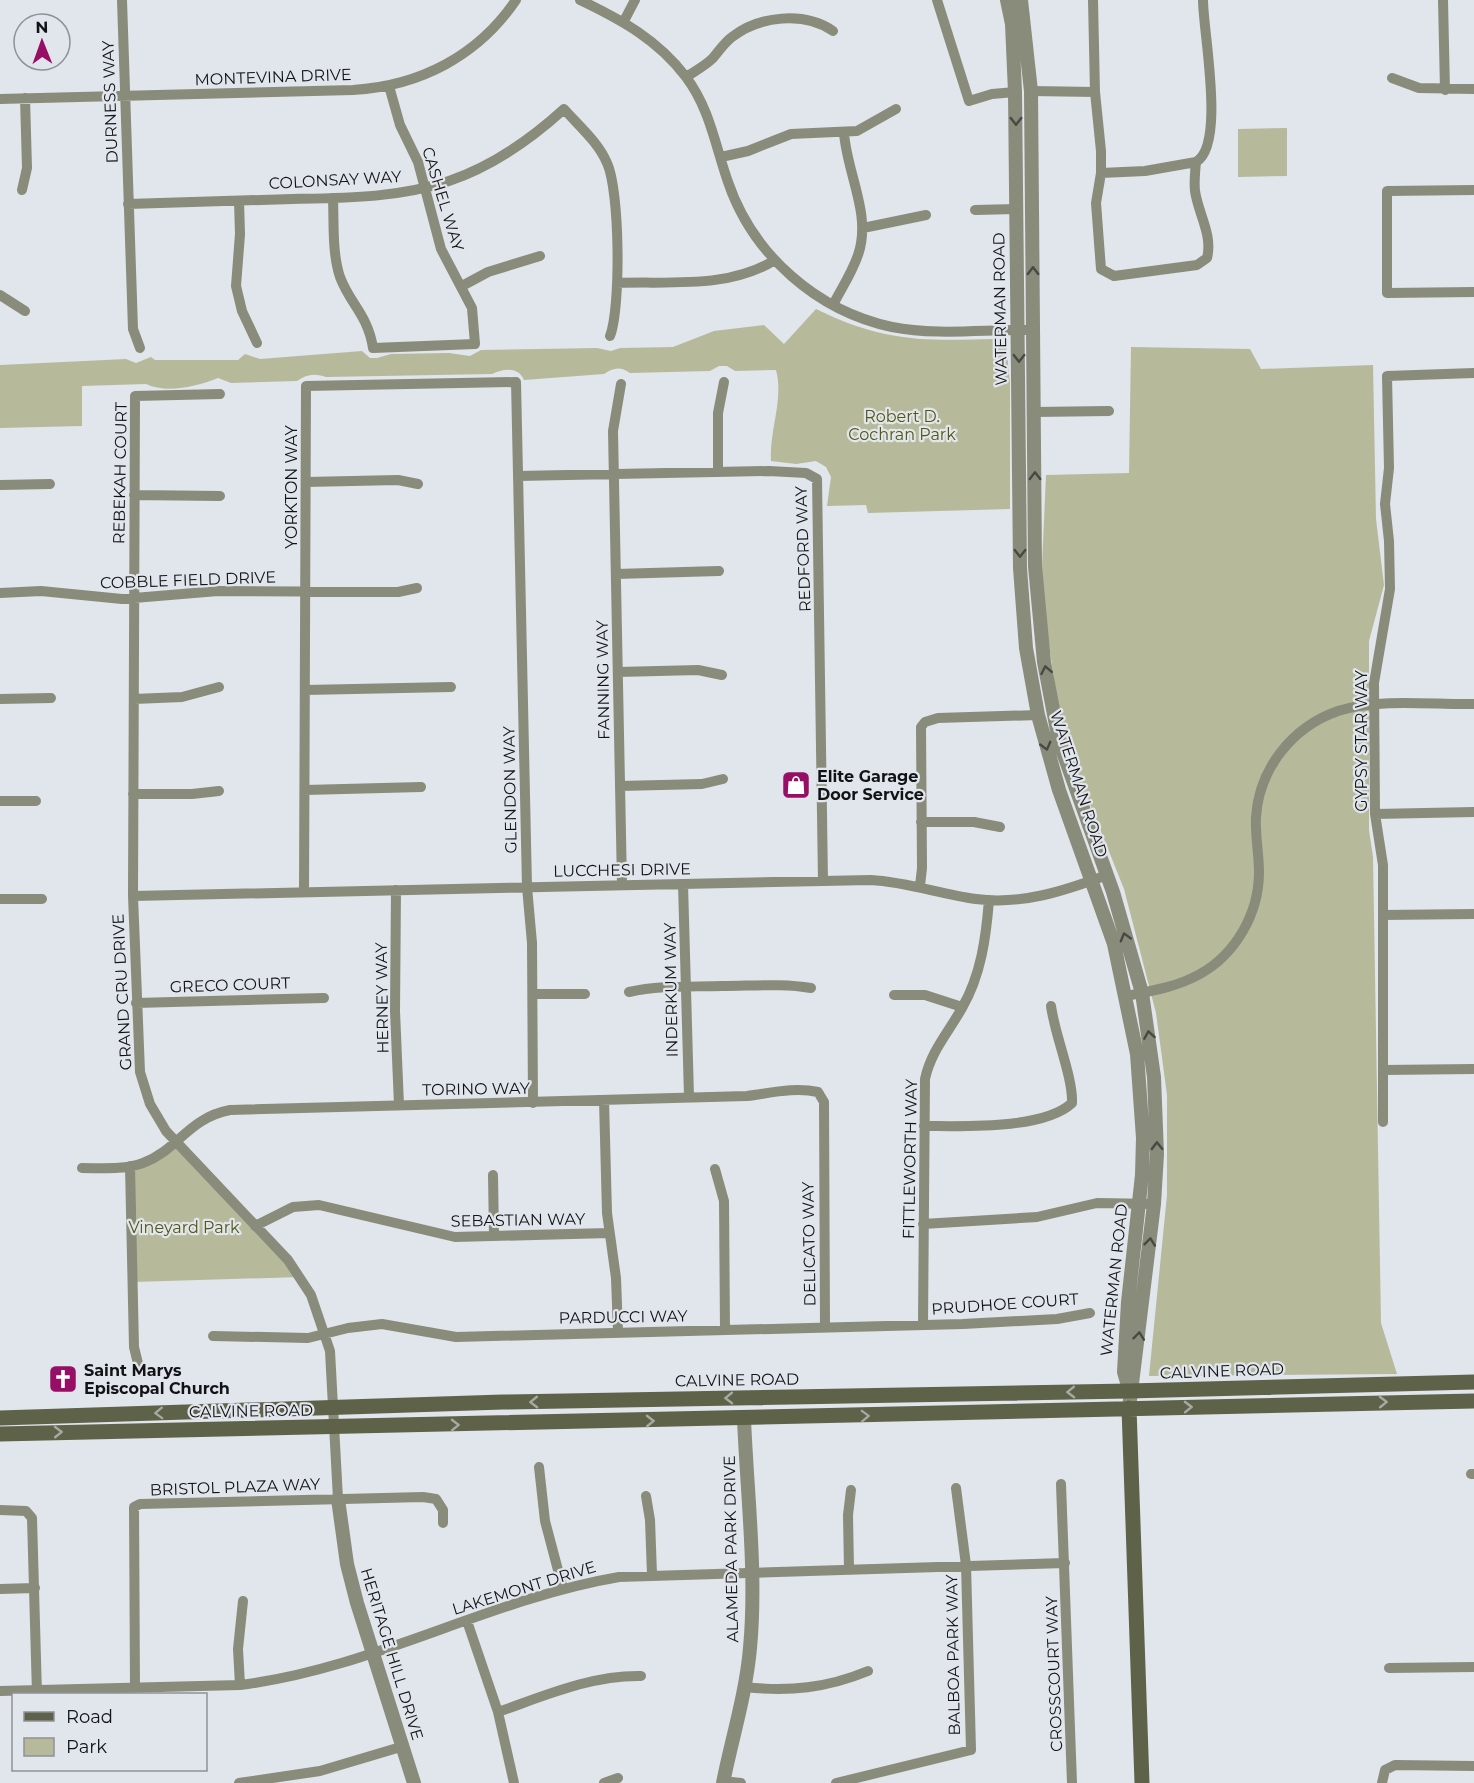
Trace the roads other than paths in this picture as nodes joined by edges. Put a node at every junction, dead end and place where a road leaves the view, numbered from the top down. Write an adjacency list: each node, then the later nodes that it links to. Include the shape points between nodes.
1 (122, 0): 21 (street, DURNESS WAY)
2 (516, 0): 15 (street, MONTEVINA DRIVE, via 494,27 462,55 425,75)
3 (580, 0): 11 (street)
4 (634, 0): 11 (street)
5 (937, 0): 18 (street, via 969,101)
6 (1009, 0): 18 (street, WATERMAN ROAD); 19 (street, WATERMAN ROAD, via 1016,7 1023,81)
7 (1021, 0): 19 (street, WATERMAN ROAD)
8 (1093, 0): 20 (street)
9 (1203, 0): 27 (street, via 1210,58 1210,130 1203,158)
10 (1443, 0): 17 (street)
11 (624, 21): 13 (street, via 656,44)
12 (833, 31): 13 (street, via 795,18 765,21 732,37 710,61)
13 (686, 77): 26 (street, via 709,118)
14 (1392, 78): 17 (street, via 1419,88)
15 (389, 86): 21 (street, MONTEVINA DRIVE); 29 (street, CASHEL WAY, via 395,112 416,155)
16 (1474, 89): 17 (street)
17 (1445, 90)
18 (1016, 92): 35 (street, WATERMAN ROAD, one-way to 35)
19 (1031, 92): 20 (street); 47 (street, WATERMAN ROAD, one-way to 19)
20 (1095, 92): 28 (street)
21 (125, 96): 22 (street, MONTEVINA DRIVE); 34 (street, DURNESS WAY)
22 (25, 98): 23 (street, MONTEVINA DRIVE); 30 (street, via 27,168)
23 (0, 99)
24 (896, 110): 25 (street, via 870,126)
25 (844, 133): 26 (street, via 791,134); 38 (street)
26 (721, 157): 40 (street, via 748,225)
27 (1196, 162): 28 (street, via 1145,171); 28 (street, via 1195,192 1209,244 1203,263 1114,276 1104,272 1100,265 1096,203)
28 (1101, 173)
29 (424, 188): 32 (street, COLONSAY WAY, via 390,195); 41 (street, COLONSAY WAY, via 498,159 564,109 596,144 612,175); 42 (street, CASHEL WAY, via 441,249)
30 (22, 190)
31 (1474, 190): 43 (street, via 1387,191 1387,203 1388,293)
32 (333, 198): 33 (street, COLONSAY WAY); 42 (street, CASHEL WAY, via 339,271 367,325 373,348 475,344 472,308)
33 (239, 201): 34 (street, COLONSAY WAY); 49 (street, via 236,286 242,311)
34 (128, 204): 50 (street, DURNESS WAY, via 133,329)
35 (1016, 209): 36 (street); 47 (street, WATERMAN ROAD)
36 (975, 210)
37 (926, 215): 38 (street)
38 (863, 228): 45 (street, via 858,256)
39 (540, 256): 42 (street, via 488,272)
40 (775, 260): 41 (street, via 751,274 724,280); 45 (street, via 810,291)
41 (616, 283): 48 (street, via 617,311)
42 (462, 286)
43 (1474, 292)
44 (0, 295): 46 (street)
45 (833, 305): 47 (street, via 869,321 914,330)
46 (25, 311)
47 (1026, 330): 56 (street, WATERMAN ROAD); 82 (street, WATERMAN ROAD, one-way to 82, via 1020,568 1026,648)
48 (610, 336)
49 (257, 343)
50 (140, 348)
51 (1474, 373): 81 (street, GYPSY STAR WAY, via 1388,376 1389,468 1384,504 1390,589 1375,668)
52 (724, 382): 57 (street, via 718,413)
53 (621, 384): 58 (street, FANNING WAY, via 614,411)
54 (220, 394): 64 (street, REBEKAH COURT, via 135,396)
55 (1110, 411): 56 (street)
56 (1035, 412): 95 (street, WATERMAN ROAD, one-way to 56, via 1059,741 1044,662 1035,566)
57 (718, 472): 58 (street, REDFORD WAY); 97 (street, REDFORD WAY, via 806,473 817,479)
58 (614, 474): 59 (street, REDFORD WAY); 67 (street, FANNING WAY)
59 (518, 476): 60 (street, YORKTON WAY, via 516,382 306,386); 101 (street, GLENDON WAY)
60 (306, 482): 62 (street, via 398,480); 70 (street, YORKTON WAY)
61 (50, 484): 63 (street)
62 (418, 484)
63 (0, 485)
64 (134, 495): 65 (street); 71 (street, REBEKAH COURT)
65 (220, 496)
66 (720, 572): 67 (street)
67 (616, 574): 72 (street, FANNING WAY)
68 (417, 588): 70 (street, COBBLE FIELD DRIVE, via 398,592)
69 (0, 592): 71 (street, COBBLE FIELD DRIVE)
70 (305, 592): 71 (street, COBBLE FIELD DRIVE, via 211,591); 76 (street, YORKTON WAY)
71 (133, 598): 79 (street, GRAND CRU DRIVE)
72 (618, 672): 73 (street, via 698,670); 84 (street, FANNING WAY)
73 (722, 675)
74 (219, 687): 79 (street, via 182,697)
75 (451, 687): 76 (street)
76 (305, 690): 86 (street, YORKTON WAY)
77 (51, 698): 78 (street)
78 (0, 699)
79 (134, 699): 88 (street, GRAND CRU DRIVE)
80 (1474, 704): 81 (street)
81 (1374, 705): 92 (street, GYPSY STAR WAY); 113 (street, via 1320,718 1279,754 1257,804 1258,886 1243,931 1224,956 1200,974)
82 (1038, 715): 93 (street, via 938,718 925,722 919,733); 96 (street, WATERMAN ROAD, one-way to 96, via 1059,790)
83 (723, 779): 84 (street, via 702,784)
84 (620, 786): 99 (street, FANNING WAY)
85 (421, 787): 86 (street)
86 (305, 790): 103 (street, YORKTON WAY)
87 (219, 791): 88 (street)
88 (133, 794): 104 (street, GRAND CRU DRIVE)
89 (0, 801): 90 (street)
90 (36, 801)
91 (1474, 812): 92 (street)
92 (1376, 814): 109 (street, GYPSY STAR WAY, via 1383,865)
93 (921, 822): 94 (street, via 974,822); 100 (street)
94 (1000, 827)
95 (1107, 875): 96 (street, LUCCHESI DRIVE); 113 (street, WATERMAN ROAD, one-way to 95)
96 (1092, 880): 107 (street, LUCCHESI DRIVE, via 1039,897); 117 (street, WATERMAN ROAD, via 1114,944)
97 (823, 881): 98 (street, LUCCHESI DRIVE); 100 (street, LUCCHESI DRIVE)
98 (683, 884): 99 (street, LUCCHESI DRIVE); 110 (street, INDERKUM WAY)
99 (622, 885): 101 (street, LUCCHESI DRIVE)
100 (920, 885): 107 (street, LUCCHESI DRIVE)
101 (527, 887): 102 (street, LUCCHESI DRIVE); 114 (street, GLENDON WAY)
102 (396, 890): 103 (street, LUCCHESI DRIVE); 127 (street, HERNEY WAY)
103 (304, 892): 104 (street, LUCCHESI DRIVE)
104 (133, 897): 119 (street, GRAND CRU DRIVE)
105 (42, 898): 106 (street)
106 (0, 899)
107 (989, 900): 121 (street, FITTLEWORTH WAY, via 983,951)
108 (1474, 914): 109 (street)
109 (1383, 915): 123 (street, GYPSY STAR WAY)
110 (685, 987): 111 (street); 112 (street); 124 (street, INDERKUM WAY)
111 (811, 988)
112 (629, 992)
113 (1142, 993): 117 (street); 137 (street, WATERMAN ROAD, one-way to 113, via 1154,1077)
114 (533, 994): 115 (street); 126 (street, GLENDON WAY)
115 (585, 994)
116 (894, 995): 121 (street, via 925,995)
117 (1126, 996): 136 (street, WATERMAN ROAD, via 1137,1054 1142,1118)
118 (324, 998): 119 (street, GRECO COURT)
119 (136, 1003): 130 (street, GRAND CRU DRIVE, via 138,1060 144,1088 157,1117)
120 (1051, 1006): 129 (street, via 1072,1091 1072,1103 1065,1110 1025,1121)
121 (962, 1007): 129 (street, FITTLEWORTH WAY, via 927,1067)
122 (1474, 1069): 123 (street)
123 (1383, 1070): 128 (street, GYPSY STAR WAY)
124 (689, 1096): 125 (street, TORINO WAY); 131 (street, TORINO WAY, via 747,1096 782,1090 818,1092 824,1102)
125 (604, 1100): 126 (street, TORINO WAY); 140 (street)
126 (533, 1103): 127 (street, TORINO WAY)
127 (399, 1105): 130 (street, TORINO WAY, via 230,1110 197,1122)
128 (1383, 1122)
129 (924, 1126): 138 (street, FITTLEWORTH WAY)
130 (175, 1141): 132 (street, TORINO WAY, via 156,1156); 139 (street, GRAND CRU DRIVE)
131 (823, 1160): 144 (street, DELICATO WAY)
132 (130, 1166): 133 (street, TORINO WAY); 149 (street, via 134,1347)
133 (82, 1168)
134 (715, 1169): 145 (street, via 724,1201)
135 (493, 1175): 141 (street)
136 (1140, 1203): 137 (street); 138 (street, via 1097,1203 1037,1217); 151 (street, WATERMAN ROAD, via 1124,1372)
137 (1154, 1204): 151 (street, WATERMAN ROAD, one-way to 137)
138 (923, 1224): 143 (street, FITTLEWORTH WAY)
139 (255, 1226): 141 (street, SEBASTIAN WAY, via 293,1207 319,1205 442,1236); 147 (street, GRAND CRU DRIVE, via 300,1277)
140 (609, 1233): 141 (street, SEBASTIAN WAY); 146 (street)
141 (494, 1236)
142 (1090, 1312): 143 (street, PRUDHOE COURT, via 1057,1319)
143 (923, 1325): 144 (street, PARDUCCI WAY)
144 (825, 1327): 145 (street, PARDUCCI WAY)
145 (725, 1330): 146 (street, PARDUCCI WAY)
146 (618, 1332): 147 (street, PARDUCCI WAY, via 444,1336 382,1324)
147 (326, 1334): 148 (street, PARDUCCI WAY, via 308,1338); 155 (street, GRAND CRU DRIVE)
148 (213, 1336)
149 (140, 1372)
150 (1474, 1382): 151 (main road, CALVINE ROAD)
151 (1129, 1391): 152 (main road, CALVINE ROAD, one-way to 152); 156 (street, WATERMAN ROAD)
152 (865, 1396): 154 (main road, CALVINE ROAD, one-way to 154); 158 (main road, via 837,1405 754,1408)
153 (1474, 1401): 156 (main road, CALVINE ROAD, one-way to 153)
154 (445, 1404): 155 (main road, CALVINE ROAD); 159 (main road, via 427,1416 344,1418)
155 (334, 1408): 157 (main road, CALVINE ROAD, one-way to 157); 159 (street, GRAND CRU DRIVE); 160 (main road, via 324,1419 238,1421)
156 (1129, 1408): 158 (main road, CALVINE ROAD, one-way to 156); 202 (main road, WATERMAN ROAD)
157 (0, 1418)
158 (744, 1419): 159 (main road, CALVINE ROAD, one-way to 158); 173 (street, ALAMEDA PARK DRIVE)
159 (334, 1428): 160 (main road, CALVINE ROAD); 167 (street, HERITAGE HILL DRIVE)
160 (216, 1429): 161 (main road, CALVINE ROAD, one-way to 160)
161 (0, 1434)
162 (539, 1467): 177 (street, via 545,1521)
163 (1061, 1484): 170 (street, CROSSCOURT WAY)
164 (956, 1488): 171 (street)
165 (851, 1490): 172 (street)
166 (646, 1496): 174 (street)
167 (338, 1499): 169 (street, via 436,1499 443,1510); 180 (street, HERITAGE HILL DRIVE, via 347,1564); 186 (street, BRISTOL PLAZA WAY, via 134,1507)
168 (0, 1510): 175 (street, via 30,1513)
169 (444, 1523)
170 (1065, 1563): 171 (street, LAKEMONT DRIVE); 201 (street, CROSSCOURT WAY)
171 (966, 1565): 172 (street, LAKEMONT DRIVE); 200 (street, BALBOA PARK WAY, via 971,1750)
172 (849, 1569): 173 (street, LAKEMONT DRIVE)
173 (750, 1572): 174 (street, LAKEMONT DRIVE); 187 (street, ALAMEDA PARK DRIVE)
174 (652, 1574): 177 (street, LAKEMONT DRIVE, via 610,1578)
175 (35, 1588): 176 (street); 189 (street)
176 (0, 1589)
177 (563, 1589): 179 (street, LAKEMONT DRIVE)
178 (243, 1601): 185 (street, via 238,1649)
179 (467, 1621): 180 (street, LAKEMONT DRIVE); 190 (street)
180 (373, 1652): 185 (street, LAKEMONT DRIVE, via 294,1676); 191 (street, HERITAGE HILL DRIVE)
181 (1474, 1667): 182 (street)
182 (1389, 1668)
183 (868, 1671): 187 (street, via 808,1688)
184 (641, 1676): 190 (street, via 589,1681)
185 (240, 1685): 186 (street, LAKEMONT DRIVE)
186 (135, 1687): 189 (street, LAKEMONT DRIVE)
187 (746, 1687): 194 (street, ALAMEDA PARK DRIVE)
188 (0, 1691): 189 (street, LAKEMONT DRIVE)
189 (37, 1692)
190 (498, 1712): 197 (street)
191 (404, 1746): 195 (street, via 320,1771); 196 (street, HERITAGE HILL DRIVE)
192 (1474, 1766): 203 (street, via 1395,1766 1385,1770)
193 (618, 1778): 198 (street)
194 (723, 1782): 199 (street)
195 (238, 1783)
196 (414, 1783)
197 (514, 1783)
198 (604, 1783)
199 (741, 1783)
200 (836, 1783)
201 (1072, 1783)
202 (1142, 1783)
203 (1382, 1783)

